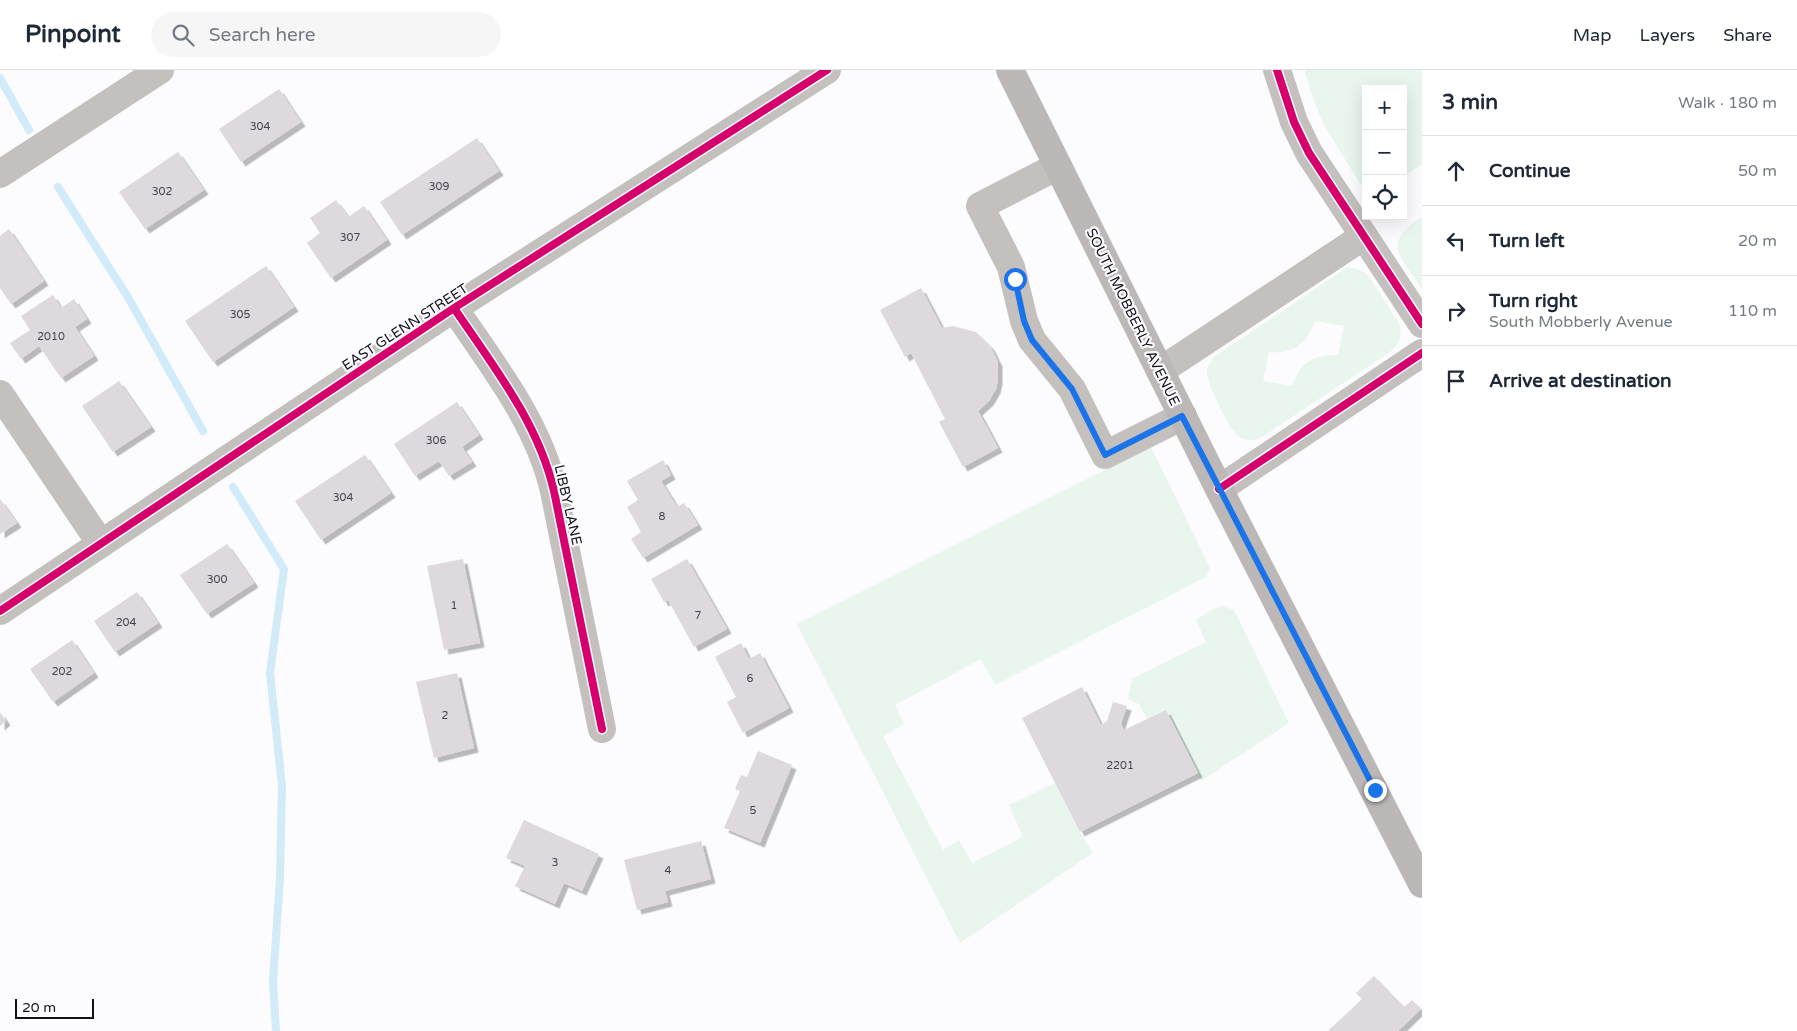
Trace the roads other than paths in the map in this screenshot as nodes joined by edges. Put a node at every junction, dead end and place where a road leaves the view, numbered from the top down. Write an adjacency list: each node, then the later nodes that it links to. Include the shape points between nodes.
1 (160, 70): 6 (street)
2 (828, 70): 8 (street, EAST GLENN STREET)
3 (1010, 70): 5 (main road, SOUTH MOBBERLY AVENUE)
4 (1277, 70): 7 (street, via 1306,147)
5 (1058, 166): 11 (main road, SOUTH MOBBERLY AVENUE); 13 (street, via 980,206 1011,267 1032,340 1072,389 1105,455)
6 (0, 174)
7 (1364, 236): 9 (street); 11 (street)
8 (454, 308): 15 (street, EAST GLENN STREET); 17 (street, LIBBY LANE, via 520,408 543,454 554,491)
9 (1422, 324)
10 (1422, 353): 14 (street)
11 (1160, 371): 13 (main road, SOUTH MOBBERLY AVENUE)
12 (0, 394): 15 (street)
13 (1182, 416): 14 (main road, SOUTH MOBBERLY AVENUE)
14 (1219, 489): 18 (main road, SOUTH MOBBERLY AVENUE)
15 (100, 544): 16 (street, EAST GLENN STREET)
16 (0, 611)
17 (602, 729)
18 (1422, 884)

